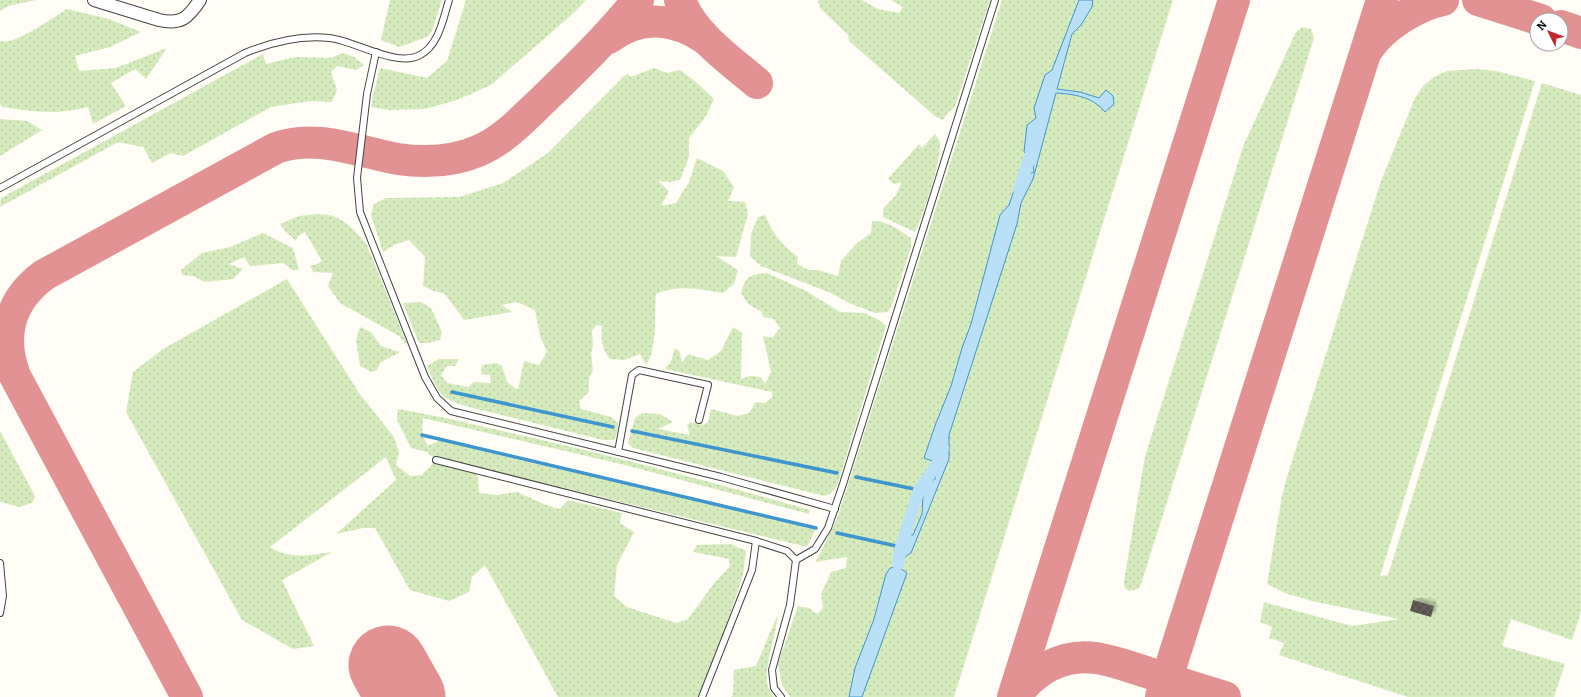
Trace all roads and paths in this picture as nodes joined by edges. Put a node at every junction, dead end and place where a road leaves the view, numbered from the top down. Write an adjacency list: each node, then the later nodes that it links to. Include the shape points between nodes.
1 (94, 0): 2 (street, via 169,22 182,20)
2 (200, 0)
3 (449, 0): 5 (lane, via 436,39 420,55 400,58)
4 (995, 0): 10 (lane)
5 (376, 52): 6 (lane, via 330,38 286,40 263,46); 8 (lane, via 367,94 357,178 360,212 425,377 437,398 451,411)
6 (0, 188)
7 (700, 420): 8 (lane, via 708,385 639,370 632,375)
8 (618, 452): 10 (lane, via 721,476)
9 (436, 460): 11 (lane)
10 (835, 509): 12 (lane, via 828,528 815,549)
11 (756, 541): 12 (lane, via 787,551); 15 (lane, via 752,570)
12 (796, 560): 16 (lane, via 790,605 772,670 774,688)
13 (0, 563): 14 (lane, via 3,596)
14 (0, 613)
15 (702, 697)
16 (781, 697)

